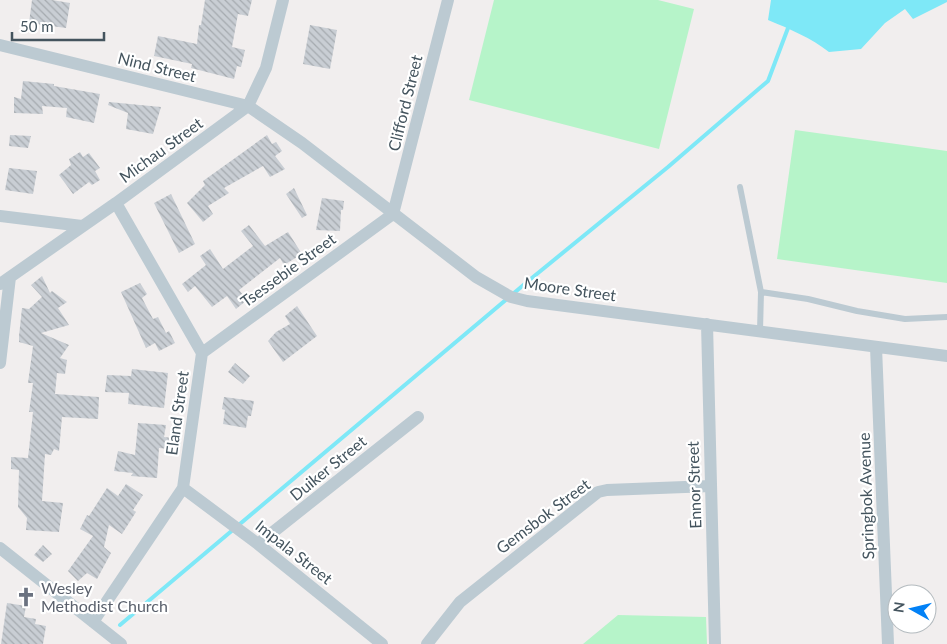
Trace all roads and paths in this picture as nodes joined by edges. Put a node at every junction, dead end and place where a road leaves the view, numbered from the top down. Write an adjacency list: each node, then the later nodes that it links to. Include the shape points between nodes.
1 (283, 0): 4 (street, Michau Street, via 266,68)
2 (448, 0): 7 (street, Clifford Street)
3 (0, 45): 4 (street, Nind Street)
4 (248, 106): 6 (street, Michau Street); 7 (street, Moore Street)
5 (740, 187): 11 (lane)
6 (116, 203): 9 (street, Michau Street); 16 (street, Eland Street)
7 (394, 214): 13 (street, Moore Street, via 476,277 512,297); 16 (street, Tsessebie Street)
8 (0, 216): 9 (street)
9 (82, 226): 10 (street, Michau Street)
10 (5, 280): 18 (street)
11 (761, 292): 12 (lane, via 905,320); 14 (lane)
12 (947, 317)
13 (706, 324): 14 (street, Moore Street); 20 (street, Ennor Street)
14 (760, 332): 15 (street, Moore Street)
15 (876, 347): 17 (street, Moore Street); 29 (street, Springbok Avenue)
16 (202, 353): 21 (street, Eland Street)
17 (947, 356)
18 (0, 363)
19 (418, 417): 22 (street, Duiker Street)
20 (711, 486): 27 (street, Gemsbok Street, via 598,492 460,602); 28 (street, Ennor Street)
21 (183, 488): 22 (street, Impala Street); 24 (street, Eland Street)
22 (258, 544): 26 (street, Impala Street)
23 (0, 548): 24 (street)
24 (93, 622): 25 (street)
25 (120, 644)
26 (382, 644)
27 (427, 644)
28 (715, 644)
29 (888, 644)

